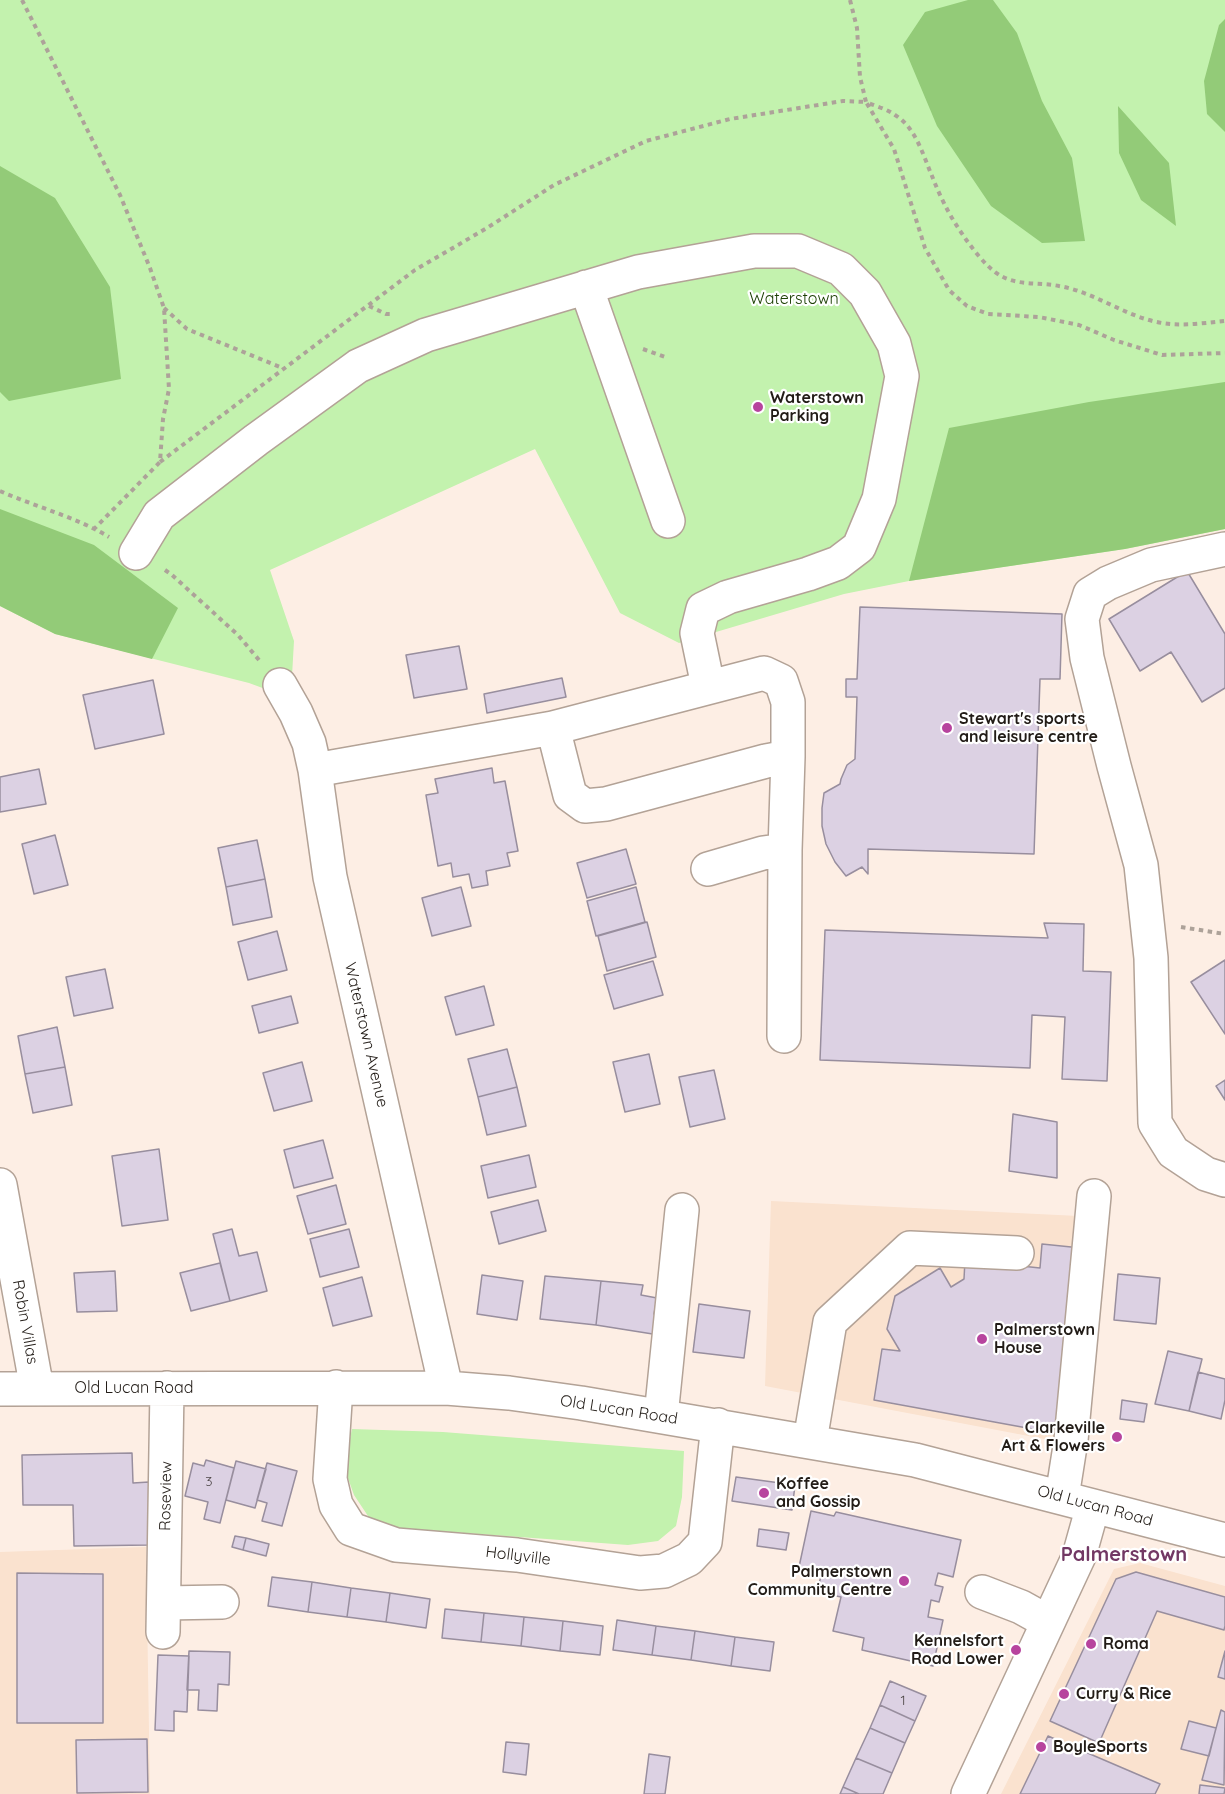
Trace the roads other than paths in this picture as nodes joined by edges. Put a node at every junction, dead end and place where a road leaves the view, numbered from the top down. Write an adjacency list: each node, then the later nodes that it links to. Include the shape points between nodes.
1 (586, 287): 2 (street); 4 (street, via 426,335 358,366 159,515); 6 (street, via 638,272 754,251 798,251 841,268 865,293 894,344 902,376 897,409 879,500 859,547 838,563 728,597 703,609 697,633)
2 (668, 521)
3 (1225, 549): 13 (street, via 1151,565 1108,583 1090,594 1082,619 1086,658 1141,865 1151,958 1155,1123 1173,1152 1206,1174)
4 (136, 553)
5 (280, 685): 9 (street, Waterstown Avenue, via 297,713)
6 (708, 686): 7 (street); 8 (street, via 764,673 781,681 788,702)
7 (553, 728): 8 (street, via 570,795 585,806); 9 (street)
8 (788, 757): 10 (street)
9 (315, 770): 20 (street, Waterstown Avenue, via 330,877)
10 (785, 850): 11 (street); 12 (street)
11 (708, 869)
12 (784, 1036)
13 (1225, 1180)
14 (0, 1185): 22 (street, Robin Villas)
15 (1094, 1196): 26 (street)
16 (682, 1210): 23 (street)
17 (1017, 1252): 25 (street, via 910,1248 831,1322)
18 (336, 1387): 19 (street, Old Lucan Road); 20 (street, Old Lucan Road); 24 (street, Hollyville, via 330,1479 336,1505 351,1529 396,1545 518,1555 640,1573 664,1571 689,1559 705,1542)
19 (167, 1388): 22 (street, Old Lucan Road); 30 (street, Roseview, via 164,1617)
20 (446, 1388): 23 (street, Old Lucan Road)
21 (0, 1389): 22 (street, Old Lucan Road)
22 (37, 1389)
23 (661, 1416): 24 (street, Old Lucan Road)
24 (718, 1425): 25 (street, Old Lucan Road)
25 (810, 1441): 26 (street, Old Lucan Road, via 915,1460)
26 (1062, 1497): 27 (street, Old Lucan Road)
27 (1093, 1506): 28 (street, Old Lucan Road); 31 (street, via 1079,1556)
28 (1225, 1540)
29 (982, 1592): 31 (street)
30 (222, 1602)
31 (1048, 1622): 32 (street)
32 (968, 1794)

